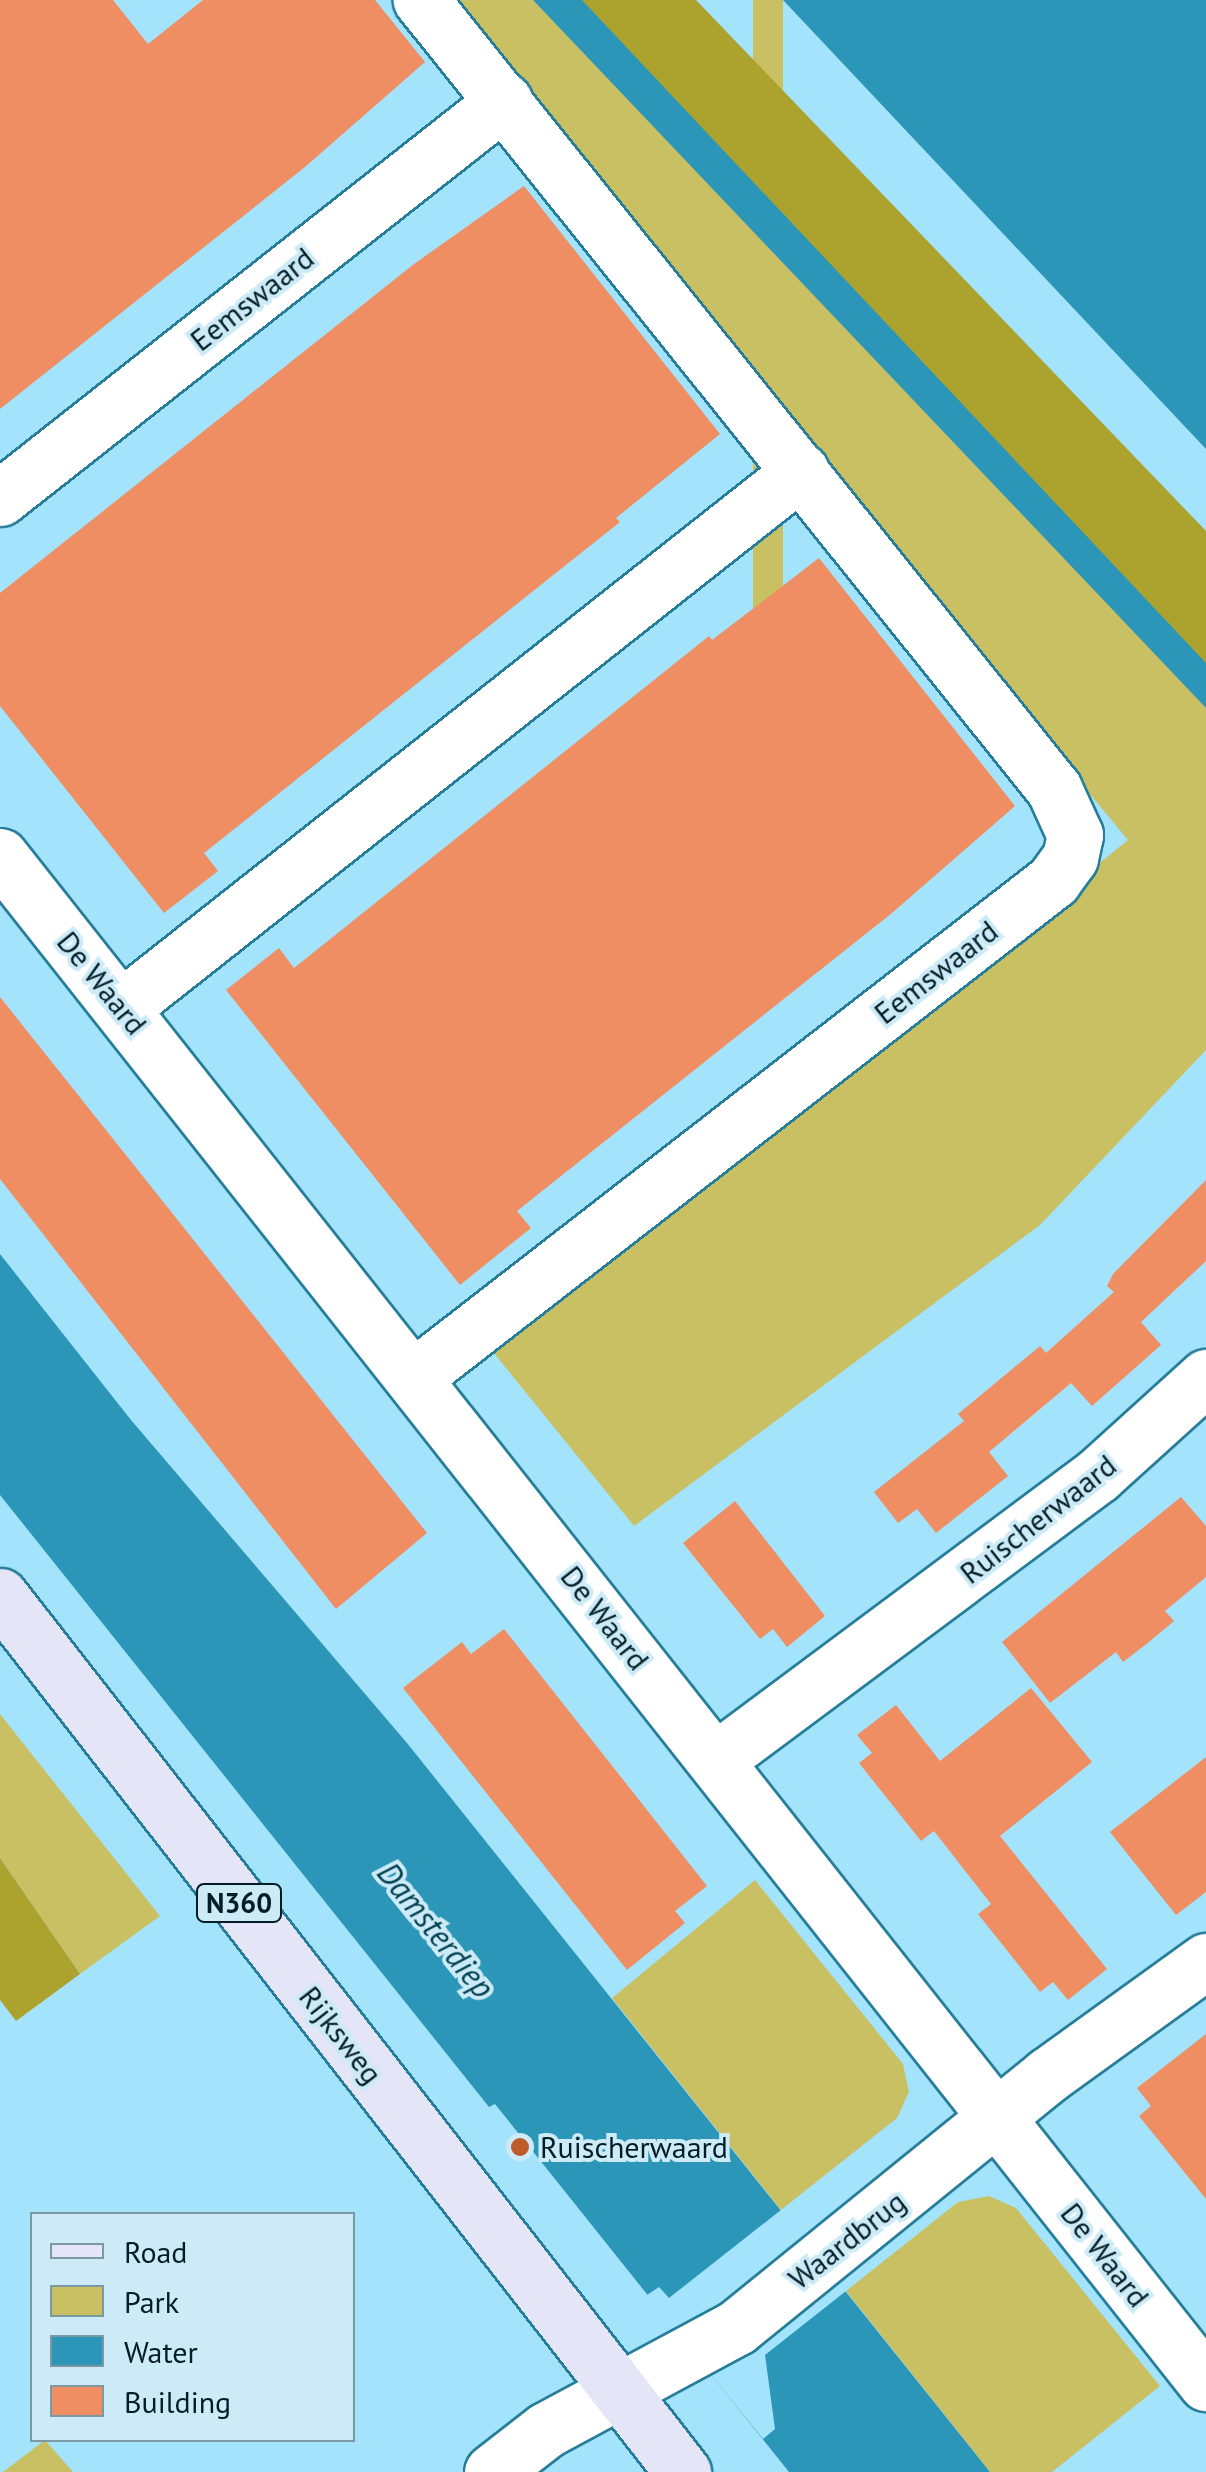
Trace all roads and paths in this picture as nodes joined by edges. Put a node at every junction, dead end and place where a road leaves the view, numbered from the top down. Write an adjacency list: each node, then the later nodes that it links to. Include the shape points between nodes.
1 (421, 0): 2 (street, Eemswaard)
2 (504, 101): 3 (street, Eemswaard); 4 (street, Eemswaard)
3 (801, 471): 6 (street); 7 (street, Eemswaard, via 1054,789 1076,836 1070,858 1053,881)
4 (0, 498)
5 (0, 856): 6 (street, De Waard)
6 (122, 1007): 7 (street, De Waard)
7 (415, 1376): 10 (street, De Waard)
8 (1206, 1377): 10 (street, Ruischerwaard, via 1098,1475)
9 (0, 1596): 14 (main road, Rijksweg / N360)
10 (717, 1760): 12 (street, De Waard)
11 (1206, 1960): 12 (street)
12 (996, 2118): 13 (street, De Waard); 14 (street, Waardbrug, via 736,2327)
13 (1206, 2383)
14 (619, 2390): 15 (street, Waardbrug, via 546,2430); 16 (main road, Rijksweg / N360)
15 (492, 2472)
16 (683, 2472)

